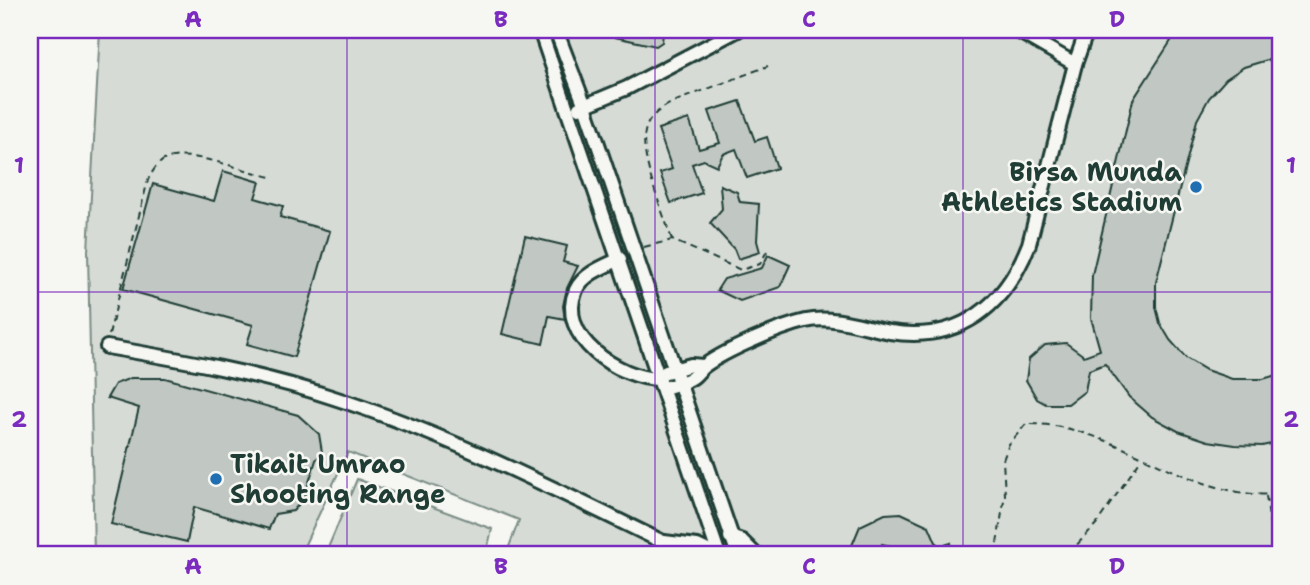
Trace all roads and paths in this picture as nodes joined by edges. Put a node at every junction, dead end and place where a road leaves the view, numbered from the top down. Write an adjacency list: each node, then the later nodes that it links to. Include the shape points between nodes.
1 (540, 30): 9 (street)
2 (556, 30): 8 (street)
3 (738, 30): 8 (street)
4 (1016, 30): 6 (street)
5 (1087, 30): 6 (street)
6 (1075, 64): 16 (street, via 1029,244 1002,296 983,312 962,324 918,334 808,320)
7 (768, 66): 11 (path, via 673,102 647,124 644,148)
8 (585, 106): 9 (street); 12 (street)
9 (569, 112): 14 (street)
10 (271, 177): 15 (path, via 183,155 164,159 154,168)
11 (672, 240): 12 (path); 13 (path, via 741,270 760,264)
12 (633, 250): 17 (street)
13 (767, 251)
14 (620, 259): 18 (street); 18 (street, via 584,278 576,290 574,320 580,336 602,357 634,375)
15 (107, 347): 24 (street, via 277,382 384,415 488,457)
16 (704, 366): 17 (street); 19 (street)
17 (673, 370): 18 (street); 19 (street)
18 (661, 381): 19 (street); 27 (street)
19 (678, 383): 23 (street)
20 (1142, 458): 22 (path, via 1222,489); 29 (path, via 1067,427 1026,424 1009,444 1003,460 1002,531); 30 (path)
21 (1280, 494): 22 (path)
22 (1266, 495): 31 (path)
23 (730, 537): 25 (street); 28 (street)
24 (663, 542): 26 (street); 27 (street, via 697,546)
25 (753, 554)
26 (677, 555)
27 (718, 555)
28 (738, 555)
29 (995, 555)
30 (1073, 555)
31 (1274, 555)

